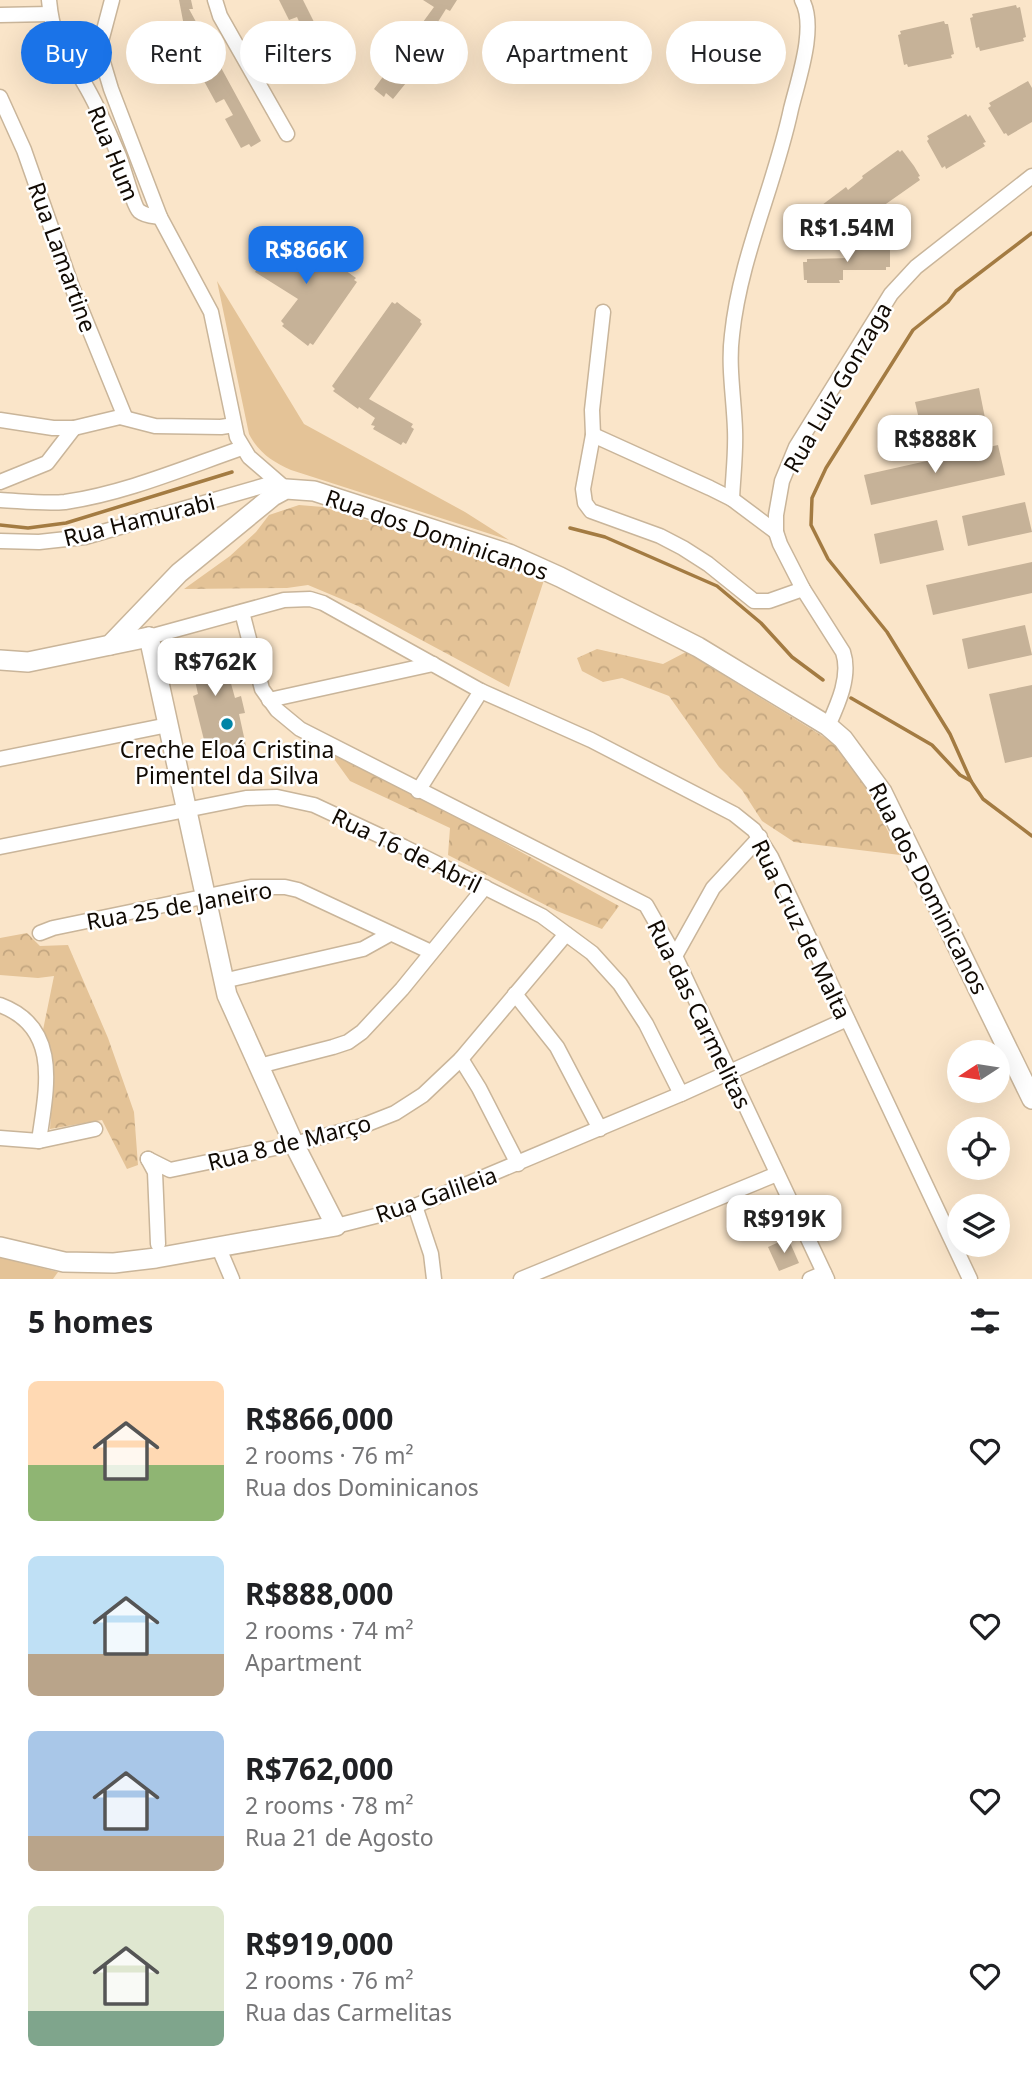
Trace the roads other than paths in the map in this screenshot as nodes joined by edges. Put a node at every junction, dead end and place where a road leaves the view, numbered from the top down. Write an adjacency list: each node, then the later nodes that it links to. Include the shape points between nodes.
1 (112, 0): 9 (street, via 100,56)
2 (215, 0): 7 (street, via 223,23)
3 (802, 0): 19 (street, via 808,21 804,54 732,332)
4 (50, 7): 5 (street); 9 (street, Rua Hum, via 59,45 109,132 136,208)
5 (0, 15)
6 (0, 97): 11 (street, Rua Lamartine, via 24,150)
7 (287, 134)
8 (1032, 176): 21 (street, Rua Luiz Gonzaga, via 916,267 891,294 796,447 782,481)
9 (159, 217): 13 (street, via 211,312)
10 (603, 312): 15 (street)
11 (122, 417): 13 (street, via 155,426); 14 (street)
12 (0, 420): 14 (street)
13 (234, 425): 16 (street)
14 (74, 429): 17 (street, via 47,463)
15 (593, 435): 19 (street); 23 (street, via 583,489 584,503 592,511 683,548 754,601 769,601)
16 (242, 448): 18 (street); 20 (street, Rua Hamurabi, via 94,497 62,502)
17 (0, 482)
18 (281, 485): 22 (street, Rua Hamurabi, via 85,537); 25 (street, via 196,557); 35 (street, Rua dos Dominicanos, via 325,495 528,562 698,647)
19 (732, 499): 21 (street)
20 (0, 500)
21 (776, 532): 23 (street, Rua Luiz Gonzaga)
22 (0, 541)
23 (803, 589): 35 (street, Rua Luiz Gonzaga, via 846,663 847,673)
24 (242, 612): 26 (street, Rua Cruz de Malta); 30 (street, Rua Cruz de Malta, via 284,600 310,599); 33 (street, via 257,675)
25 (140, 613): 26 (street, via 141,628); 27 (street)
26 (149, 637): 27 (street); 34 (street)
27 (110, 645): 29 (street)
28 (0, 660): 29 (street)
29 (28, 662): 31 (street)
30 (433, 664): 32 (street, Rua Cruz de Malta); 33 (street)
31 (0, 668)
32 (481, 691): 37 (street); 39 (street, Rua Cruz de Malta, via 712,802 747,823)
33 (269, 700): 37 (street, Rua das Carmelitas, via 300,730)
34 (167, 725): 36 (street); 38 (street)
35 (828, 726): 56 (street, Rua dos Dominicanos, via 882,792)
36 (0, 759)
37 (418, 791): 47 (street, Rua das Carmelitas, via 646,905)
38 (187, 811): 40 (street, Rua 16 de Abril); 41 (street, Rua 16 de Abril, via 261,796 295,800); 42 (street)
39 (760, 837): 47 (street, via 713,888); 51 (street, Rua Cruz de Malta)
40 (0, 847)
41 (485, 887): 45 (street, Rua 16 de Abril, via 542,916); 46 (street)
42 (205, 897): 43 (street, Rua 25 de Janeiro); 44 (street, Rua 25 de Janeiro, via 251,887 285,887 313,895); 48 (street)
43 (40, 933)
44 (390, 933): 46 (street, Rua 25 de Janeiro); 48 (street, via 351,953)
45 (566, 934): 49 (street, Rua 8 de Março); 55 (street, Rua 16 de Abril, via 592,953 620,984)
46 (431, 952): 53 (street, via 380,1015 348,1042)
47 (676, 956): 54 (street, Rua das Carmelitas)
48 (223, 981): 53 (street)
49 (515, 994): 52 (street, Rua 8 de Março); 58 (street, via 557,1047)
50 (0, 1005): 60 (street, via 31,1023 41,1043 47,1086)
51 (846, 1019): 54 (street, Rua Galileia); 74 (street, Rua Cruz de Malta)
52 (461, 1059): 61 (street, Rua 8 de Março, via 423,1095 395,1113); 62 (street)
53 (259, 1066): 61 (street)
54 (729, 1073): 55 (street, Rua Galileia); 63 (street, Rua das Carmelitas)
55 (681, 1094): 58 (street, Rua Galileia)
56 (1032, 1099)
57 (95, 1129): 60 (street)
58 (600, 1129): 62 (street, Rua Galileia)
59 (0, 1138): 60 (street)
60 (39, 1141)
61 (294, 1144): 65 (street); 66 (street, Rua 8 de Março, via 170,1170 148,1159 155,1172)
62 (519, 1164): 64 (street, Rua Galileia)
63 (777, 1174): 69 (street, Rua das Carmelitas); 72 (street)
64 (415, 1206): 65 (street, Rua Galileia); 71 (street)
65 (335, 1226): 67 (street, Rua Galileia)
66 (158, 1244)
67 (218, 1246): 68 (street, Rua Galileia, via 93,1265); 70 (street)
68 (0, 1247)
69 (825, 1276): 73 (street)
70 (232, 1279)
71 (434, 1279)
72 (521, 1279)
73 (810, 1279)
74 (970, 1279)

